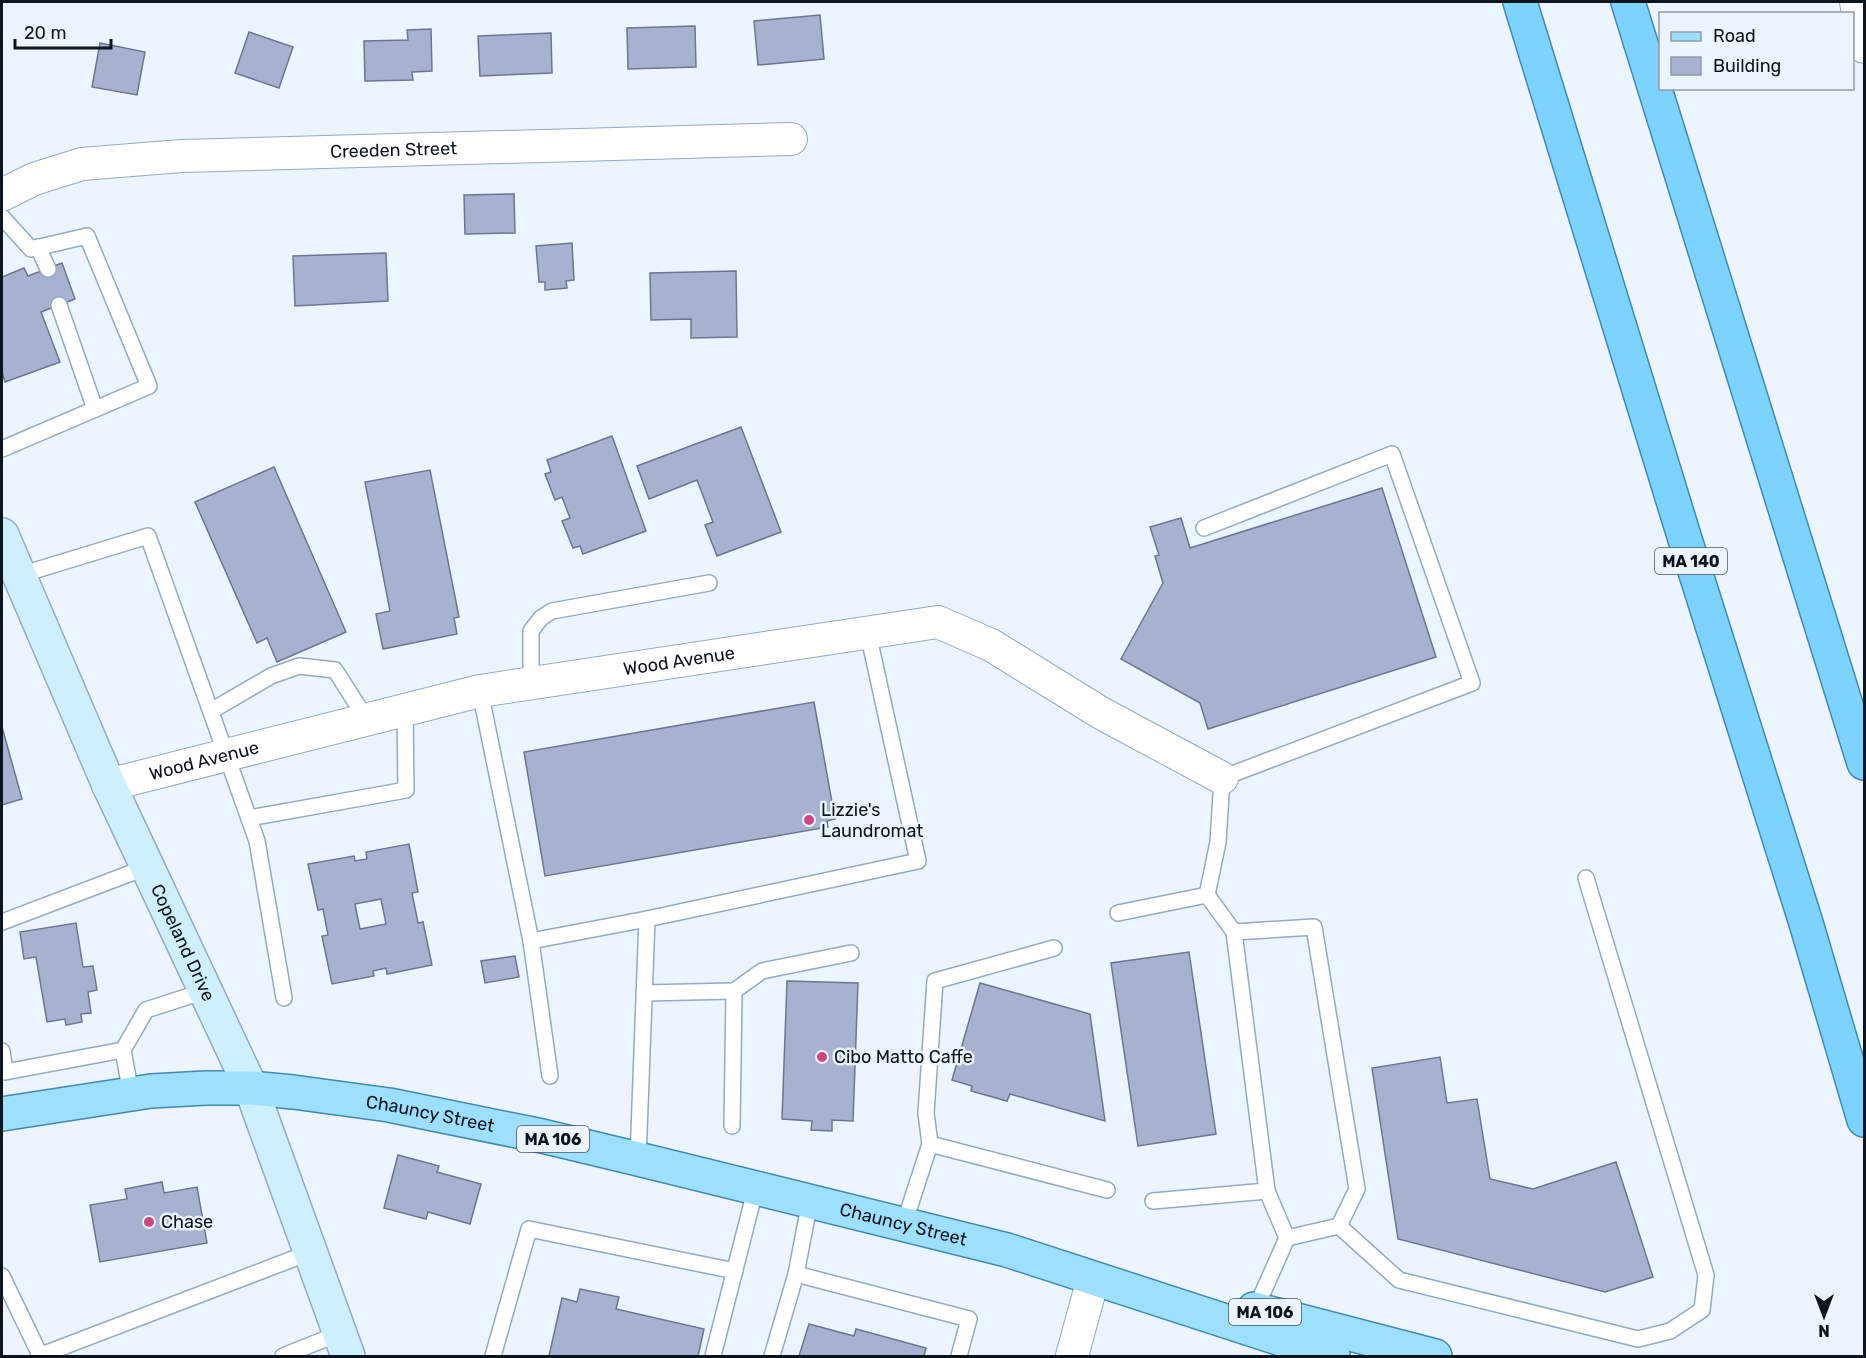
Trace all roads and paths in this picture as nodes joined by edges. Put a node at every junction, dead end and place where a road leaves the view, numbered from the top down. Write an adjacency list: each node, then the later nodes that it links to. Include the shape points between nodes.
1 (1520, 2): 48 (highway, MA 140)
2 (1628, 2): 24 (highway)
3 (1856, 2): 4 (street)
4 (1864, 48)
5 (791, 139): 6 (street, Creeden Street, via 182,156 82,164 34,179)
6 (2, 195)
7 (2, 217): 8 (lane, via 31,249)
8 (38, 247): 9 (lane); 11 (lane, via 87,236 150,386)
9 (48, 269)
10 (59, 305): 11 (lane)
11 (95, 409): 12 (lane)
12 (2, 449)
13 (1204, 528): 25 (lane, via 1392,454 1472,683)
14 (2, 535): 15 (main road, Copeland Drive)
15 (20, 575): 21 (lane, via 148,536); 26 (main road, Copeland Drive)
16 (709, 583): 18 (lane, via 552,611 531,631)
17 (868, 633): 18 (street, Wood Avenue); 25 (street, Wood Avenue, via 938,622 991,645 1101,713); 32 (lane, via 918,861)
18 (531, 684): 19 (street, Wood Avenue)
19 (480, 691): 20 (street, Wood Avenue); 35 (lane)
20 (405, 710): 22 (street, Wood Avenue); 27 (lane, via 405,790)
21 (211, 711): 22 (lane, via 270,676 299,666 335,670); 23 (lane)
22 (367, 720): 23 (street, Wood Avenue)
23 (226, 755): 26 (street, Wood Avenue); 27 (lane)
24 (1864, 763)
25 (1222, 778): 30 (lane, via 1218,842)
26 (108, 785): 28 (main road, Copeland Drive)
27 (249, 818): 41 (lane)
28 (147, 867): 33 (lane); 38 (main road, Copeland Drive)
29 (1586, 878): 58 (lane, via 1706,1275 1702,1310 1670,1330 1638,1339 1399,1280)
30 (1207, 895): 31 (lane); 34 (lane)
31 (1118, 913)
32 (647, 919): 35 (lane); 40 (lane)
33 (2, 922)
34 (1234, 932): 54 (lane); 58 (lane, via 1314,927 1357,1189)
35 (531, 941): 44 (lane)
36 (1054, 948): 50 (lane, via 935,981 926,1113)
37 (851, 953): 39 (lane, via 762,970)
38 (205, 991): 42 (lane, via 146,1010); 45 (main road, Copeland Drive)
39 (734, 991): 40 (lane); 49 (lane)
40 (644, 993): 51 (lane)
41 (285, 998)
42 (123, 1050): 43 (lane, via 5,1072); 46 (lane)
43 (2, 1051)
44 (550, 1076)
45 (250, 1088): 46 (main road, Chauncy Street / MA 106); 51 (main road, Chauncy Street / MA 106, via 389,1105); 60 (main road, Copeland Drive)
46 (131, 1094): 47 (main road, Chauncy Street / MA 106)
47 (2, 1114)
48 (1864, 1120)
49 (732, 1126)
50 (930, 1144): 53 (lane); 57 (lane)
51 (638, 1159): 52 (main road, Chauncy Street / MA 106)
52 (756, 1188): 55 (main road, Chauncy Street / MA 106); 61 (lane)
53 (1107, 1190)
54 (1268, 1191): 56 (lane); 59 (lane)
55 (810, 1201): 57 (main road, Chauncy Street / MA 106); 62 (lane)
56 (1153, 1201)
57 (904, 1224): 64 (main road, Chauncy Street / MA 106, via 1007,1250)
58 (1339, 1226): 59 (lane)
59 (1287, 1238): 65 (lane)
60 (311, 1252): 66 (main road, Copeland Drive); 67 (lane)
61 (735, 1271): 69 (lane, via 529,1229); 70 (lane)
62 (796, 1274): 71 (lane); 72 (lane, via 969,1319)
63 (2, 1276): 67 (lane)
64 (1093, 1279): 65 (main road, Chauncy Street / MA 106, via 1174,1289); 73 (street); 74 (main road, Chauncy Street / MA 106)
65 (1255, 1310): 75 (main road, Chauncy Street / MA 106)
66 (344, 1345): 68 (lane)
67 (39, 1356)
68 (283, 1356)
69 (493, 1356)
70 (713, 1356)
71 (772, 1356)
72 (959, 1356)
73 (1072, 1356)
74 (1333, 1356)
75 (1435, 1356)

